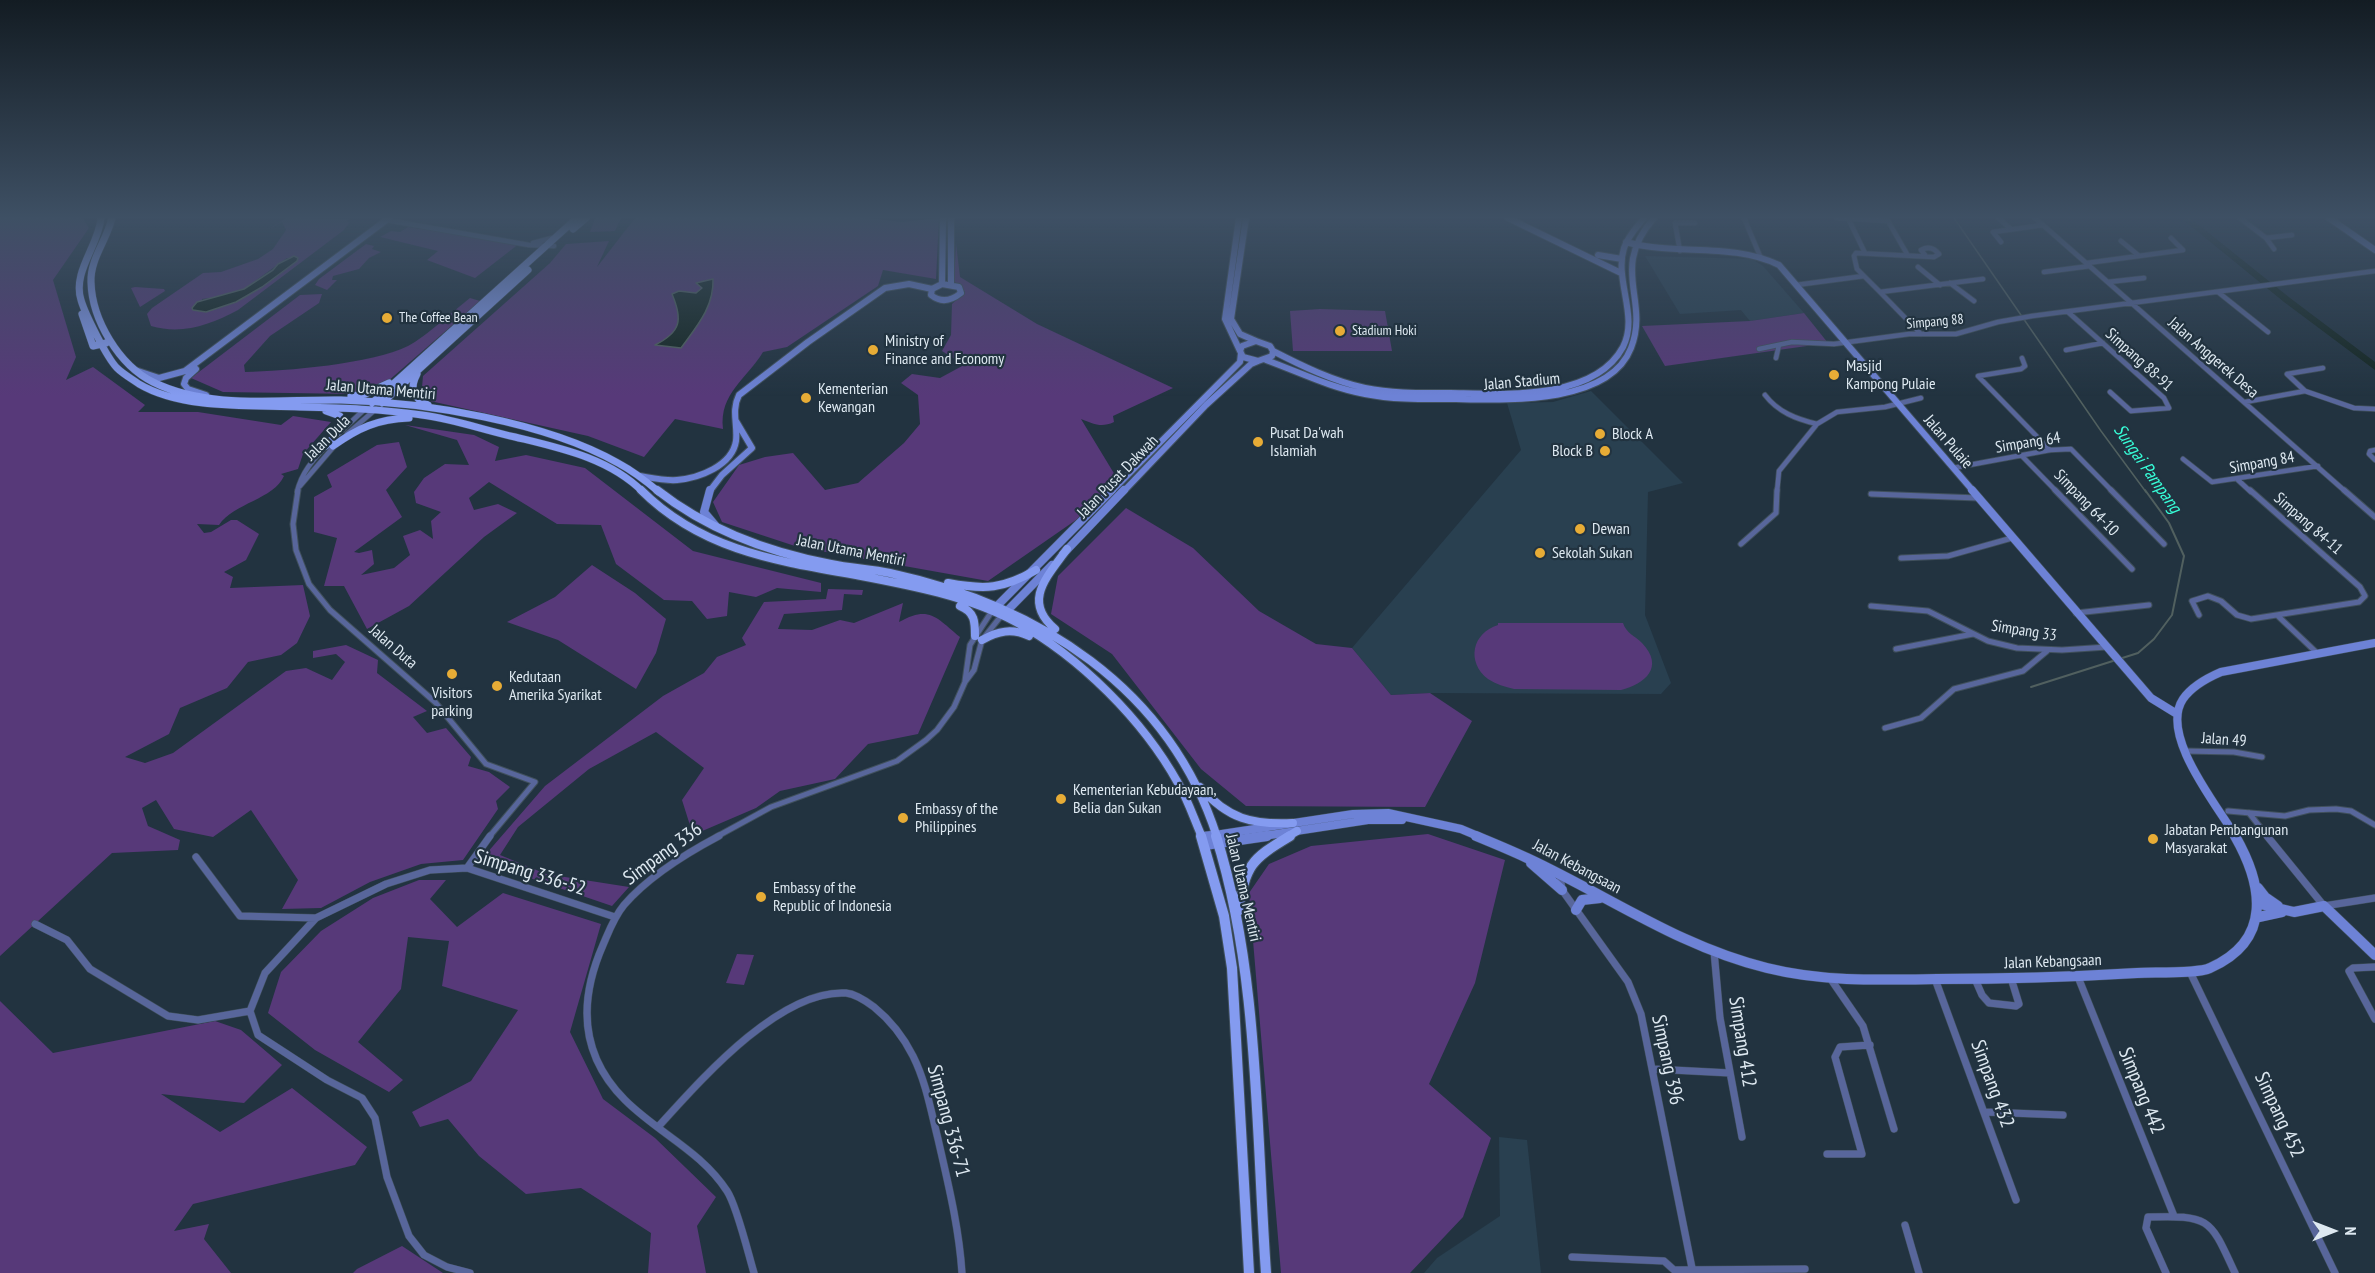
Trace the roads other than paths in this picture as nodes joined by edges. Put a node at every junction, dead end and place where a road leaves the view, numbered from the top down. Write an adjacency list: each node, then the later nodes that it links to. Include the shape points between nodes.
1 (81, 277): 39 (main road, Jalan Utama Mentiri, via 80,299)
2 (91, 277): 35 (main road, Jalan Utama Mentiri, via 92,299)
3 (311, 277): 50 (main road, via 185,371 159,378)
4 (315, 277): 55 (main road, via 184,381 185,387)
5 (511, 277): 52 (main road)
6 (520, 277): 51 (main road)
7 (942, 277): 22 (main road)
8 (951, 277): 23 (main road)
9 (1231, 277): 44 (main road, via 1225,319)
10 (1237, 277): 36 (main road, via 1233,326 1239,336)
11 (1622, 277): 43 (main road, Jalan Stadium, via 1627,333 1623,347 1608,365 1589,378 1554,389 1391,392 1340,382)
12 (1631, 277): 47 (main road, Jalan Stadium, via 1631,348 1609,374 1578,390 1489,400 1390,398 1337,387)
13 (1790, 277): 25 (main road, Jalan Pulaie)
14 (1853, 277): 25 (street)
15 (1865, 277): 28 (street)
16 (1931, 277): 26 (street)
17 (2103, 277): 21 (street, Jalan Anggerek Desa)
18 (2326, 277): 29 (street, Simpang 88)
19 (2144, 278): 21 (street)
20 (1983, 279): 24 (street)
21 (2108, 282): 31 (street, Jalan Anggerek Desa)
22 (942, 284): 23 (main road); 27 (main road)
23 (951, 284): 27 (main road, via 959,287 961,293 955,298 939,301 931,295)
24 (1950, 284): 26 (street); 30 (street)
25 (1796, 285): 37 (main road, Jalan Pulaie)
26 (1940, 285): 28 (street)
27 (932, 289): 67 (main road, via 909,284 885,288 739,395 735,401)
28 (1880, 292): 34 (street)
29 (2218, 292): 31 (street, Simpang 88); 33 (street)
30 (1974, 301)
31 (2132, 304): 32 (street, Simpang 88); 60 (street, Jalan Anggerek Desa)
32 (2068, 312): 34 (street, Simpang 88, via 1998,322 1956,334); 38 (street, Simpang 88-91)
33 (2268, 332)
34 (1921, 334): 37 (street, Simpang 88)
35 (109, 335): 39 (main road); 50 (main road, Jalan Utama Mentiri)
36 (1256, 341): 43 (main road, Jalan Stadium); 44 (main road, via 1242,346)
37 (1845, 342): 40 (street, Simpang 88); 62 (main road, Jalan Pulaie)
38 (2103, 343): 42 (street); 54 (street, Simpang 88-91, via 2164,398 2169,408 2131,411)
39 (102, 345): 63 (main road, Jalan Utama Mentiri, via 128,377 168,396 213,404)
40 (1779, 345): 41 (street, Simpang 88); 45 (street)
41 (1759, 349)
42 (2066, 350)
43 (1273, 351): 47 (main road)
44 (1240, 352): 48 (main road); 89 (main road, Jalan Pusat Dakwah, via 1240,362)
45 (1776, 358)
46 (2022, 358): 70 (street, via 2025,366 2020,369 1978,376)
47 (1266, 360): 48 (main road)
48 (1257, 361): 87 (main road, Jalan Pusat Dakwah, via 1206,405)
49 (2323, 368): 53 (street, via 2287,374)
50 (133, 369): 55 (main road, Jalan Utama Mentiri, via 173,389)
51 (420, 369): 59 (main road); 66 (main road, via 413,381 412,395)
52 (401, 376): 57 (main road, via 376,390 351,396); 61 (main road)
53 (2305, 391): 60 (street); 65 (street, via 2354,408)
54 (2110, 392)
55 (206, 395): 57 (main road, Jalan Utama Mentiri)
56 (1765, 395): 68 (street, via 1774,407 1788,415)
57 (245, 398): 61 (main road, Jalan Utama Mentiri)
58 (1921, 398): 62 (street)
59 (383, 402): 61 (main road); 66 (main road, Jalan Utama Mentiri)
60 (2245, 402): 75 (street, Jalan Anggerek Desa)
61 (375, 405): 64 (main road, Jalan Utama Mentiri); 66 (main road, Jalan Utama Mentiri); 69 (street, Jalan Dula)
62 (1897, 405): 68 (street, via 1837,412); 76 (main road, Jalan Pulaie)
63 (310, 408): 64 (main road, Jalan Utama Mentiri); 69 (main road, via 340,416 339,430)
64 (365, 409): 69 (street)
65 (2375, 409)
66 (436, 413): 69 (main road, via 364,424); 77 (main road, Jalan Utama Mentiri, via 574,442); 92 (main road, Jalan Utama Mentiri, via 601,463 632,480 662,511 737,550)
67 (735, 420): 77 (main road, via 734,452 722,462 678,480); 83 (main road, via 752,448 718,479 705,500 704,512)
68 (1817, 424): 85 (street, via 1779,471 1776,513)
69 (330, 446): 79 (street, Jalan Dula)
70 (2050, 450): 72 (street, Simpang 64); 86 (street, Simpang 64, via 2071,449)
71 (2375, 450): 74 (street, via 2369,454)
72 (2021, 455): 76 (street, Simpang 64); 90 (street, Simpang 64-10)
73 (2183, 459): 78 (street, Simpang 84, via 2212,482)
74 (2375, 460)
75 (2318, 466): 78 (street, Simpang 84); 82 (street, Jalan Anggerek Desa)
76 (1953, 468): 81 (main road, Jalan Pulaie)
77 (640, 476): 83 (main road, Jalan Utama Mentiri, via 688,516)
78 (2238, 480): 101 (street, Simpang 84-11, via 2360,587 2365,596 2359,602)
79 (300, 486): 124 (street, Jalan Duta, via 293,524 296,549 309,584 330,610 435,702 486,764 535,782)
80 (1871, 494): 81 (street)
81 (1978, 498): 84 (main road, Jalan Pulaie)
82 (2375, 517)
83 (719, 530): 91 (main road, Jalan Utama Mentiri, via 776,552)
84 (2012, 538): 88 (street, via 1948,556); 98 (main road, Jalan Pulaie)
85 (1741, 544)
86 (2164, 544)
87 (1067, 549): 96 (main road, Jalan Pusat Dakwah); 109 (main road, via 1041,586 1038,612 1049,625 1081,645)
88 (1901, 558)
89 (1036, 570): 91 (main road, via 1002,587 982,590); 93 (main road, Jalan Pusat Dakwah)
90 (2132, 570)
91 (932, 582): 93 (main road, Jalan Utama Mentiri)
92 (920, 590): 97 (main road, Jalan Utama Mentiri); 103 (main road, via 970,609)
93 (999, 605): 96 (main road, Jalan Utama Mentiri); 97 (main road, Jalan Pusat Dakwah)
94 (2149, 605): 98 (street)
95 (1871, 606): 102 (street, Simpang 33, via 1920,609)
96 (1010, 609): 100 (main road, Jalan Pusat Dakwah); 109 (main road, Jalan Utama Mentiri)
97 (992, 611): 100 (main road, Jalan Utama Mentiri); 103 (street, Simpang 336)
98 (2076, 613): 105 (main road, Jalan Pulaie)
99 (2199, 615): 101 (street, via 2192,601 2212,596 2242,617)
100 (1001, 616): 103 (street, Simpang 336); 110 (main road, Jalan Utama Mentiri, via 1055,646)
101 (2279, 617): 108 (street)
102 (1973, 634): 106 (street); 107 (street, Simpang 33, via 2002,645)
103 (978, 638): 110 (main road, via 1014,630); 134 (street, Simpang 336, via 974,670 954,707 937,730 908,754 879,770 789,800 734,825 641,887)
104 (2375, 643): 108 (main road)
105 (2107, 647): 107 (street, Simpang 33); 111 (main road, Jalan Pulaie, via 2151,698)
106 (1896, 649)
107 (2046, 651): 112 (street, via 2024,671 1954,689 1921,718)
108 (2317, 653): 111 (main road, via 2221,672 2199,682 2186,695)
109 (1088, 655): 115 (main road, Jalan Utama Mentiri, via 1145,709)
110 (1093, 676): 121 (main road, Jalan Utama Mentiri, via 1154,746 1179,784)
111 (2177, 714): 113 (main road, Jalan Kebangsaan)
112 (1885, 728)
113 (2185, 751): 114 (street, Jalan 49); 126 (main road, Jalan Kebangsaan, via 2241,846)
114 (2262, 757)
115 (1192, 778): 119 (main road, via 1211,801 1241,820); 120 (main road, Jalan Utama Mentiri)
116 (2228, 811): 117 (street)
117 (2249, 813): 118 (street, via 2285,816 2336,808 2351,811); 131 (street)
118 (2375, 825)
119 (1295, 827): 120 (main road, Jalan Kebangsaan); 122 (main road, Jalan Kebangsaan, via 1413,820 1461,829); 135 (main road, via 1258,854 1248,867)
120 (1218, 839): 121 (main road, Jalan Kebangsaan); 135 (main road, Jalan Utama Mentiri)
121 (1204, 841): 168 (main road, Jalan Utama Mentiri, via 1224,916 1232,968)
122 (1518, 853): 125 (main road, Jalan Kebangsaan); 127 (main road)
123 (196, 857): 137 (street, via 240,916)
124 (467, 868): 134 (street, Simpang 336-52); 137 (street, Simpang 336-52, via 430,870 386,884)
125 (1560, 875): 127 (street, Simpang 396); 128 (main road, Jalan Kebangsaan)
126 (2256, 885): 130 (main road, Jalan Kebangsaan); 133 (main road, via 2265,897)
127 (1562, 890): 132 (street, Simpang 396)
128 (1602, 898): 132 (main road, via 1582,900); 139 (main road, Jalan Kebangsaan)
129 (2375, 898): 131 (street)
130 (2260, 904): 133 (main road); 136 (main road, Jalan Kebangsaan)
131 (2324, 906): 133 (main road); 140 (main road)
132 (1576, 910): 151 (street, Simpang 396, via 1635,996)
133 (2287, 912): 136 (main road)
134 (615, 916): 155 (street, Simpang 336, via 596,960 586,1000 587,1034 604,1076 626,1101)
135 (1238, 916): 169 (main road, Jalan Utama Mentiri, via 1250,1021)
136 (2259, 917): 142 (main road, Jalan Kebangsaan, via 2242,946 2225,961 2209,969)
137 (316, 918): 148 (street, Simpang 336-52, via 265,973)
138 (35, 924): 148 (street, via 67,940 90,969 178,1020)
139 (1714, 951): 144 (main road, Jalan Kebangsaan, via 1766,968); 152 (street, Simpang 412)
140 (2375, 955)
141 (2375, 968): 149 (street, via 2349,971)
142 (2190, 971): 143 (main road, Jalan Kebangsaan); 173 (street, Simpang 452)
143 (2078, 977): 145 (main road, Jalan Kebangsaan); 160 (street, Simpang 442)
144 (1830, 978): 146 (main road, Jalan Kebangsaan); 150 (street, via 1863,1026)
145 (2011, 978): 147 (main road, Jalan Kebangsaan); 147 (street, via 2019,998 2016,1006 1989,1005)
146 (1935, 979): 147 (main road, Jalan Kebangsaan); 153 (street, Simpang 432)
147 (1975, 979)
148 (250, 1011): 165 (street, via 258,1035 362,1098 375,1118 387,1177 409,1236 424,1255)
149 (2375, 1019)
150 (1870, 1045): 156 (street); 158 (street, via 1840,1047 1835,1057 1862,1154)
151 (1653, 1069): 152 (street); 164 (street, Simpang 396)
152 (1730, 1073): 157 (street, Simpang 412)
153 (1984, 1112): 154 (street); 159 (street, Simpang 432)
154 (2063, 1115)
155 (658, 1127): 166 (street, Simpang 336, via 697,1155 728,1192); 167 (street, Simpang 336-71, via 707,1074 761,1027 803,1002 822,996 846,993 862,998 894,1027 917,1063 950,1190 961,1245)
156 (1894, 1129)
157 (1742, 1137)
158 (1827, 1154)
159 (2016, 1200)
160 (2174, 1216): 171 (street, via 2152,1216 2145,1221); 172 (street, via 2200,1219 2211,1226)
161 (1905, 1225): 170 (street)
162 (1572, 1257): 164 (street, via 1664,1261 1674,1270)
163 (1805, 1269): 164 (street)
164 (1692, 1271)
165 (470, 1273)
166 (754, 1273)
167 (962, 1273)
168 (1249, 1273)
169 (1266, 1273)
170 (1919, 1273)
171 (2166, 1273)
172 (2235, 1273)
173 (2335, 1273)

